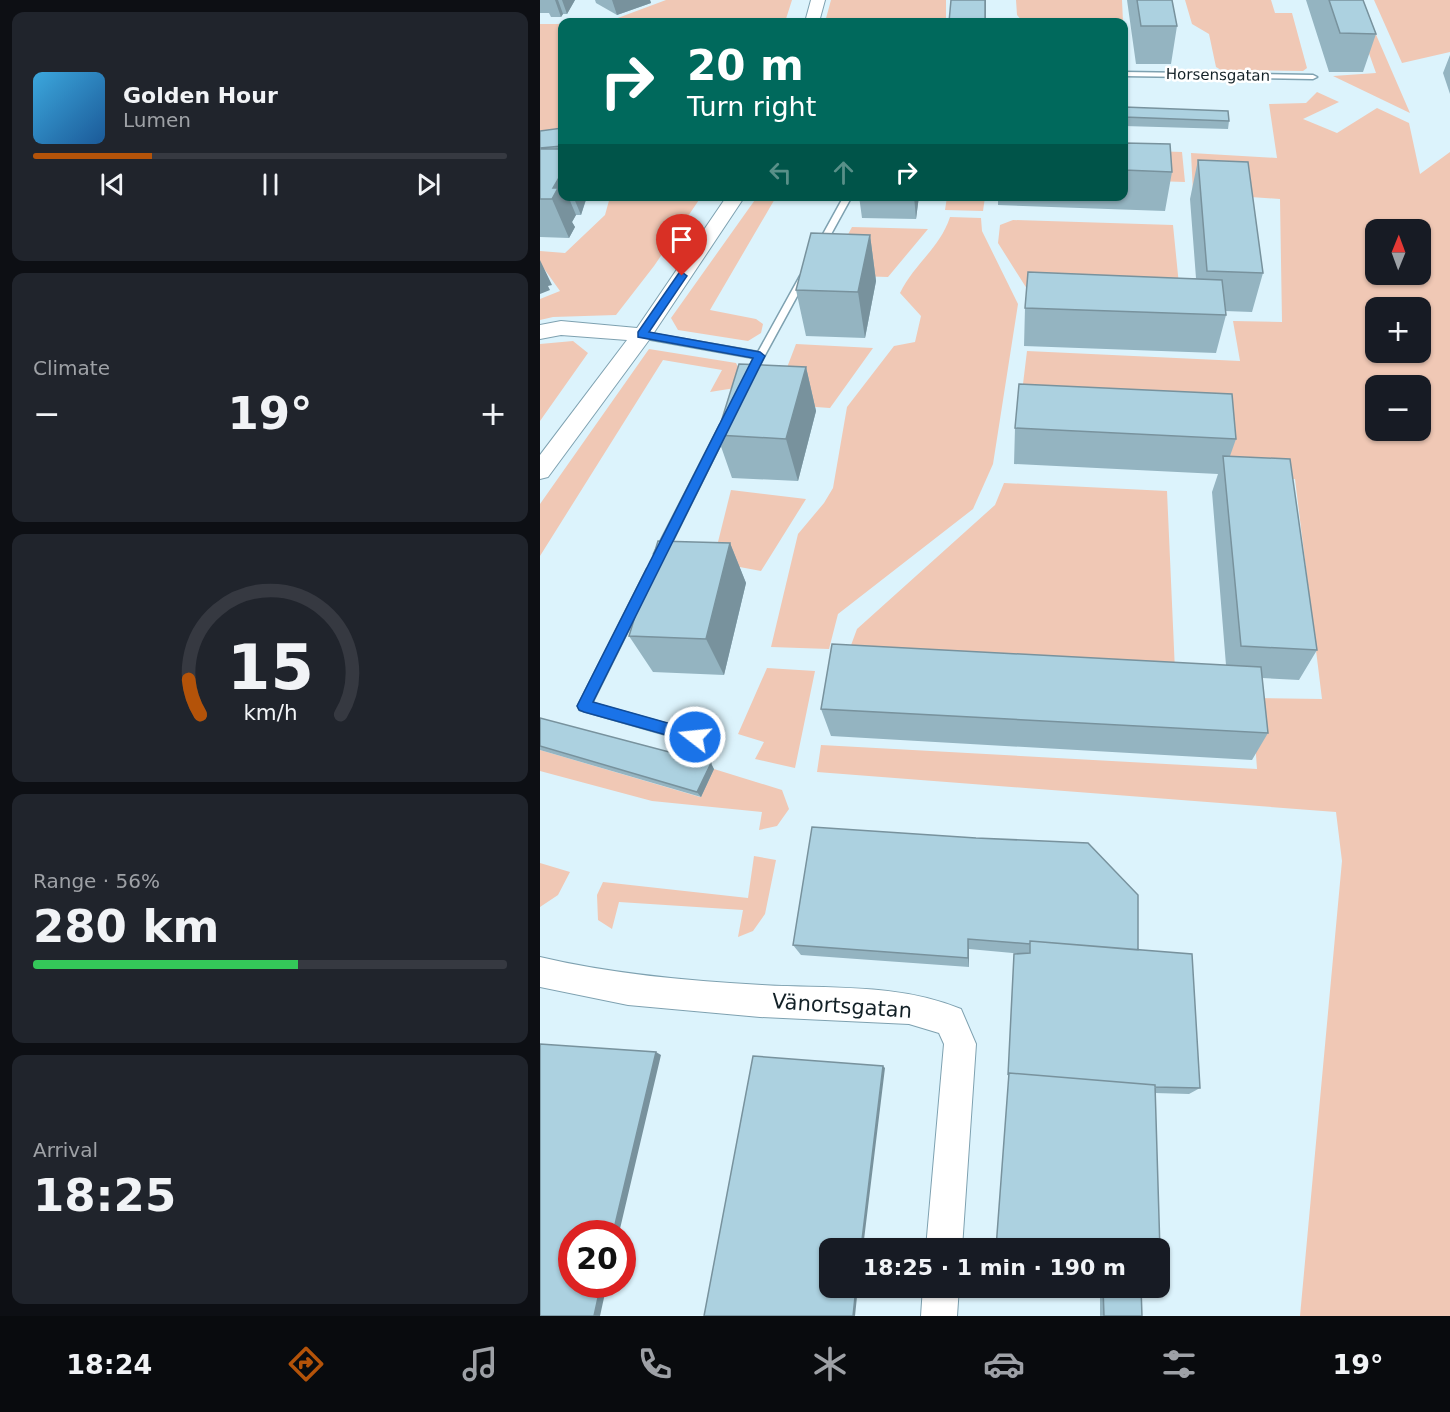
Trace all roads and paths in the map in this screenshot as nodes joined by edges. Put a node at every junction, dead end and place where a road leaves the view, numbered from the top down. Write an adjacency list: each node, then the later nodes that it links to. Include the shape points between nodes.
1 (818, 0): 2 (street)
2 (813, 18)
3 (1128, 74): 4 (lane, Horsensgatan)
4 (1313, 77)
5 (732, 201): 8 (street)
6 (845, 201): 9 (lane)
7 (540, 332): 8 (street, via 561,328)
8 (642, 335): 9 (lane); 12 (street)
9 (760, 356): 10 (lane)
10 (745, 386)
11 (730, 416): 13 (lane, via 584,706)
12 (540, 471)
13 (695, 737)
14 (540, 972): 15 (street, Vänortsgatan, via 628,989 760,1001 909,1008 950,1020 960,1044)
15 (945, 1238)
16 (940, 1298): 17 (street)
17 (939, 1316)

